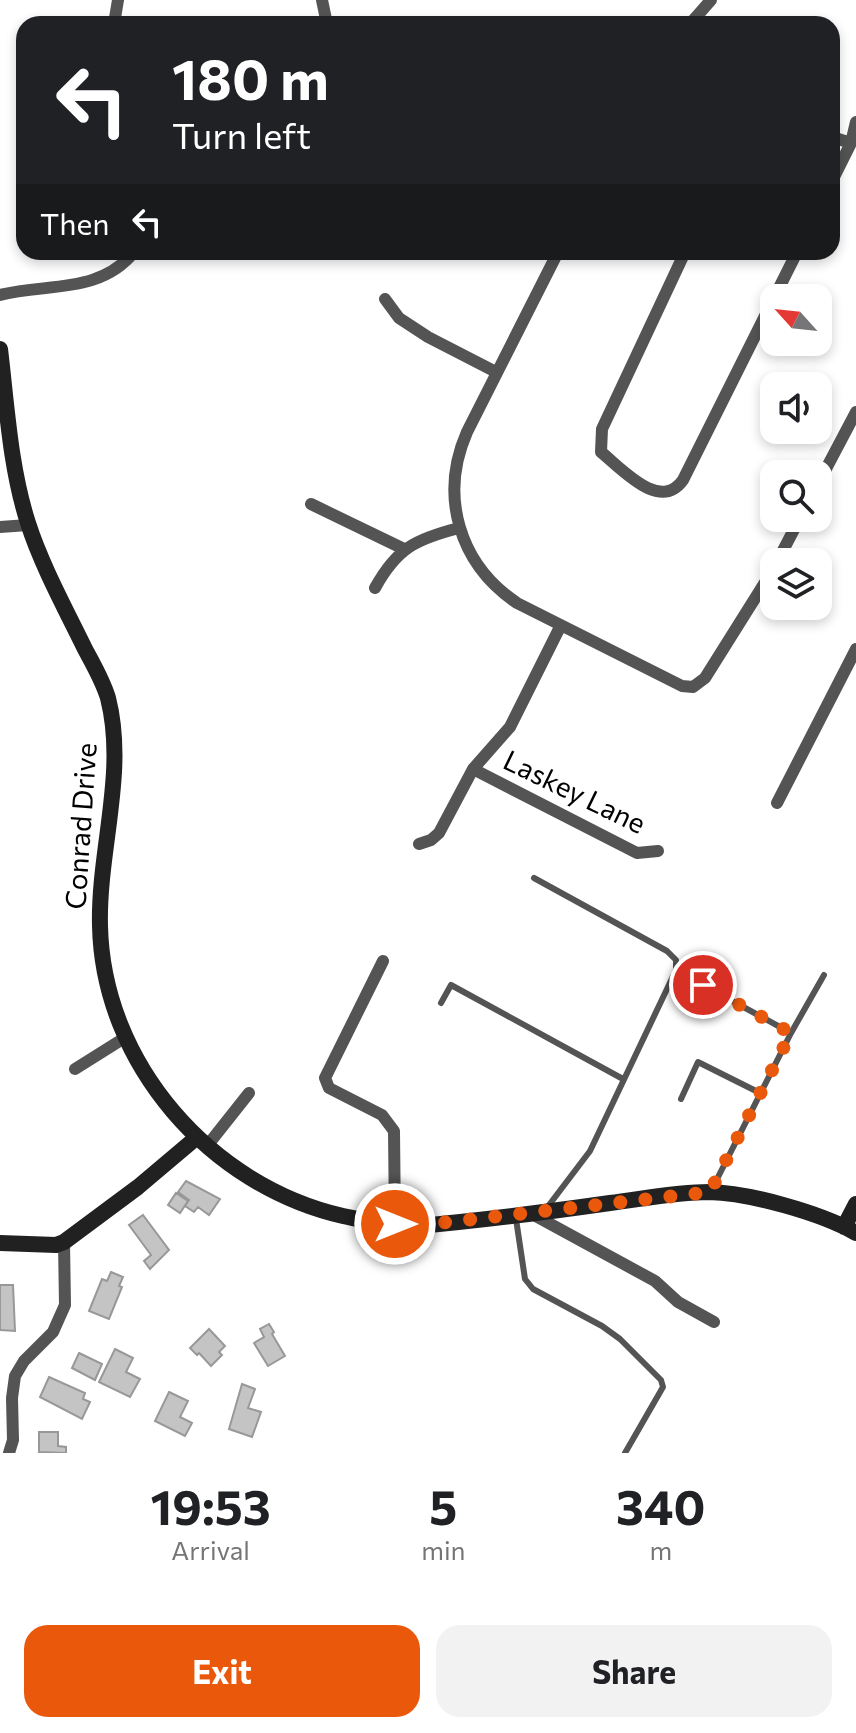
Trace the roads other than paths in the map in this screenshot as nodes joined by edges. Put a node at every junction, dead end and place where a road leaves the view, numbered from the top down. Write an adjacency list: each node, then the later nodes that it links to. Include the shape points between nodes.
1 (711, 0): 2 (street)
2 (697, 16)
3 (856, 122): 5 (street)
4 (840, 140): 5 (street)
5 (851, 143): 6 (street)
6 (840, 165)
7 (126, 260): 11 (street, via 87,283)
8 (554, 260): 14 (street)
9 (681, 260): 10 (street, via 602,429 600,445 601,452 632,478 665,494 676,489)
10 (793, 260)
11 (0, 295)
12 (385, 299): 14 (street, via 399,318)
13 (0, 349): 18 (street, Conrad Drive, via 14,466)
14 (496, 372): 20 (street, via 457,458 453,486)
15 (856, 412): 16 (street)
16 (831, 460)
17 (311, 504): 21 (street)
18 (28, 525): 19 (street); 36 (street, Conrad Drive, via 107,695 115,767 100,877 100,930 106,981)
19 (0, 527)
20 (459, 528): 21 (street, via 426,536); 24 (street, via 495,586)
21 (404, 549): 22 (street)
22 (375, 588)
23 (760, 590): 24 (street, via 705,678 693,687)
24 (561, 625): 26 (street, via 510,727)
25 (856, 649): 27 (street)
26 (473, 769): 28 (street, via 439,833); 29 (street, Laskey Lane, via 637,853)
27 (777, 803)
28 (419, 844)
29 (658, 851)
30 (534, 878): 38 (lane, via 676,960 676,970)
31 (712, 959): 35 (lane, via 703,985)
32 (383, 961): 46 (street, via 325,1078 329,1088 382,1115 394,1131)
33 (824, 975): 35 (lane)
34 (441, 1003): 38 (lane, via 451,985)
35 (791, 1033): 40 (lane)
36 (126, 1037): 37 (street); 42 (street, Conrad Drive, via 173,1114)
37 (75, 1069)
38 (623, 1079): 45 (lane, via 590,1151)
39 (249, 1093): 42 (street)
40 (760, 1093): 41 (lane, via 698,1062); 43 (lane)
41 (681, 1099)
42 (202, 1142): 46 (street, Conrad Drive, via 264,1187 318,1210); 48 (street)
43 (710, 1192): 45 (street, Conrad Drive); 47 (street, Conrad Drive, via 769,1202)
44 (856, 1204): 47 (street)
45 (530, 1213): 46 (street, Conrad Drive); 50 (street, via 655,1281 678,1302); 52 (lane, via 525,1279 533,1289 620,1339 661,1380 663,1387)
46 (395, 1224)
47 (850, 1230)
48 (64, 1242): 49 (street); 51 (street, via 62,1315 15,1376)
49 (0, 1243)
50 (714, 1322)
51 (9, 1453)
52 (625, 1453)

